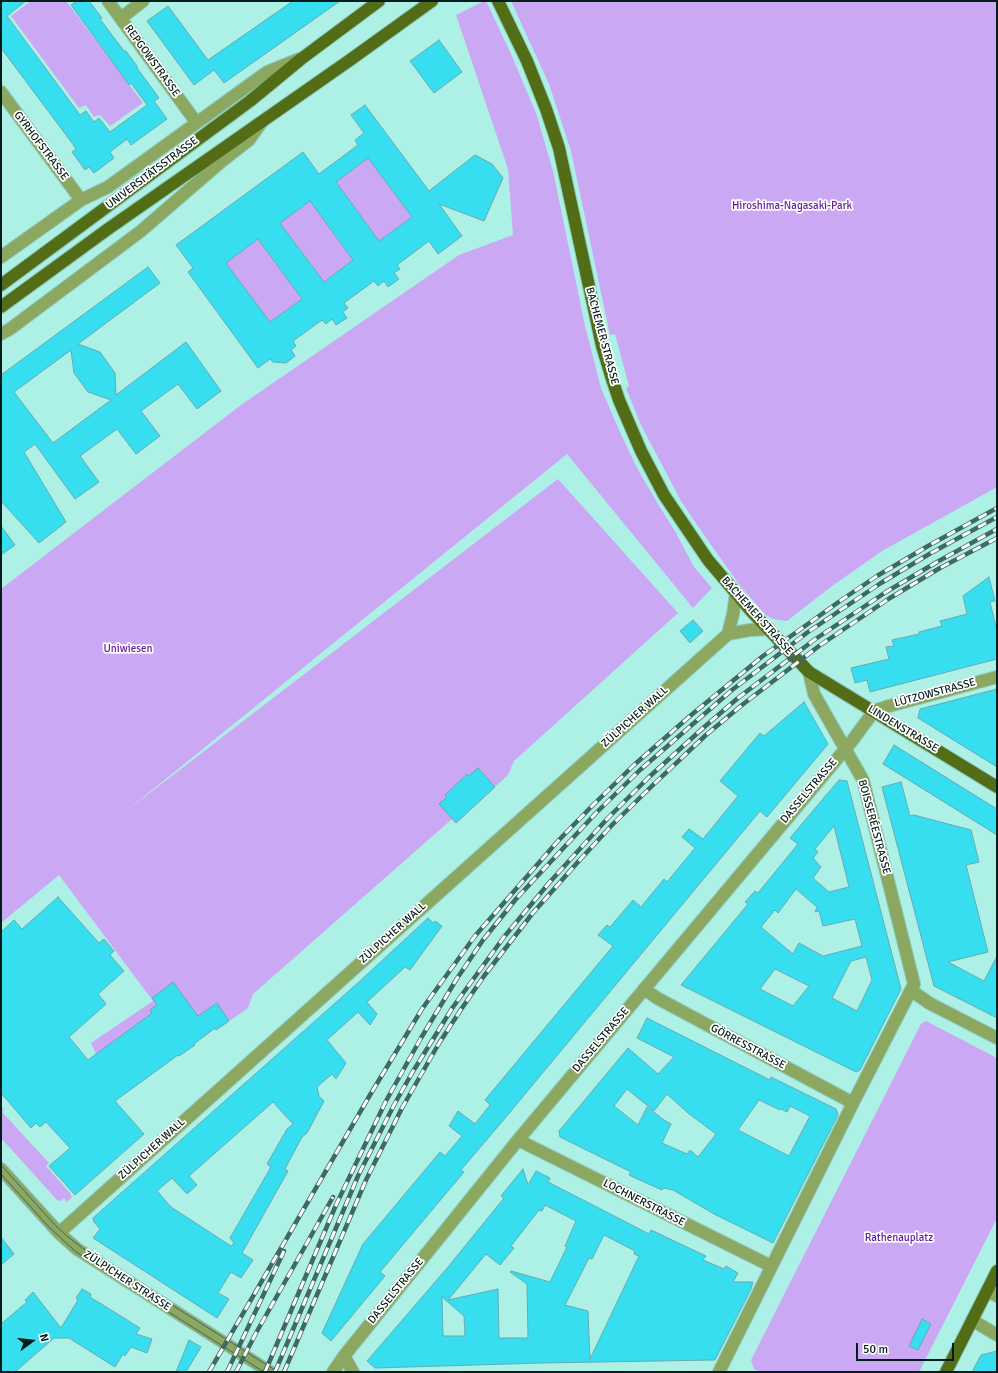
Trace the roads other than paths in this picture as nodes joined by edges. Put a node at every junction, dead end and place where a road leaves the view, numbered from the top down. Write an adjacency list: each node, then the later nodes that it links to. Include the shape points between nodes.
1 (108, 1): 6 (street, REPGOWSTRASSE)
2 (143, 1): 6 (street)
3 (379, 1): 7 (main road, UNIVERSITÄTSSTRASSE)
4 (432, 1): 9 (main road, UNIVERSITÄTSSTRASSE)
5 (498, 1): 16 (main road, BACHEMER STRASSE, via 527,61 558,148 602,346 619,400 664,495 708,560)
6 (120, 18): 10 (street, REPGOWSTRASSE)
7 (301, 59): 10 (street, UNIVERSITÄTSSTRASSE, via 267,72); 13 (main road, UNIVERSITÄTSSTRASSE, via 250,101)
8 (1, 92): 11 (street, GYRHOFSTRASSE)
9 (264, 119): 14 (main road, UNIVERSITÄTSSTRASSE, via 108,228); 15 (street, UNIVERSITÄTSSTRASSE, via 249,140 141,231)
10 (196, 122): 11 (street, UNIVERSITÄTSSTRASSE, via 108,187)
11 (81, 200): 12 (street, UNIVERSITÄTSSTRASSE)
12 (1, 257)
13 (1, 285)
14 (1, 307)
15 (1, 334)
16 (736, 593): 17 (main road, BACHEMER STRASSE); 18 (street)
17 (769, 629): 18 (street); 19 (main road, BACHEMER STRASSE)
18 (728, 634): 30 (street, ZÜLPICHER WALL)
19 (809, 672): 21 (main road, LINDENSTRASSE); 22 (street, BOISSERÉESTRASSE, via 814,694)
20 (997, 676): 21 (street, LÜTZOWSTRASSE)
21 (874, 712): 22 (street, DASSELSTRASSE); 23 (main road, LINDENSTRASSE)
22 (845, 749): 24 (street, DASSELSTRASSE); 25 (street, BOISSERÉESTRASSE, via 863,780 914,984)
23 (997, 787)
24 (644, 989): 27 (street, GÖRRESSTRASSE); 28 (street, DASSELSTRASSE)
25 (912, 991): 26 (street, via 929,1003); 27 (street, via 906,998)
26 (997, 1038)
27 (853, 1103): 31 (street)
28 (518, 1140): 31 (street, LOCHNERSTRASSE); 36 (street, DASSELSTRASSE)
29 (1, 1169): 30 (street, ZÜLPICHER STRASSE)
30 (59, 1233): 37 (street, ZÜLPICHER STRASSE, via 101,1265)
31 (771, 1266): 40 (street)
32 (997, 1271): 33 (main road)
33 (992, 1293): 34 (main road)
34 (972, 1320): 35 (street); 41 (main road)
35 (997, 1335)
36 (344, 1356): 38 (street, DASSELSTRASSE); 39 (street)
37 (270, 1372)
38 (333, 1372)
39 (353, 1372)
40 (719, 1372)
41 (946, 1372)

